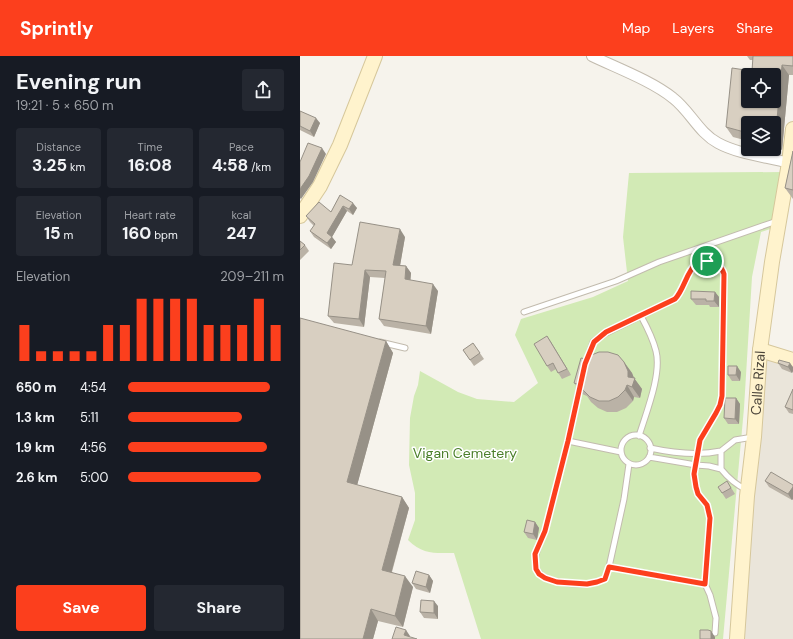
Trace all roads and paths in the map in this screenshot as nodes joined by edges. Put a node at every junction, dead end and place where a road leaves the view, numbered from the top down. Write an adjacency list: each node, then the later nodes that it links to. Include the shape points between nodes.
1 (375, 56): 5 (main road, via 340,145 320,186)
2 (592, 56): 4 (street, via 665,92 683,107 706,135 718,143)
3 (793, 129): 4 (main road, Calle Rizal)
4 (789, 163): 6 (main road, Calle Rizal)
5 (301, 212)
6 (778, 221): 7 (lane); 11 (main road, Calle Rizal)
7 (524, 312)
8 (641, 316): 13 (lane, via 606,332 594,342); 15 (lane, via 658,362); 21 (lane, via 675,299 698,262 715,262 721,267 724,274 722,396 716,413 700,440)
9 (375, 340): 10 (lane)
10 (405, 348)
11 (760, 350): 12 (main road); 16 (main road, Calle Rizal)
12 (793, 360)
13 (583, 371)
14 (582, 379): 17 (lane)
15 (639, 436): 18 (lane, via 644,438); 20 (lane, via 625,440)
16 (754, 437): 19 (lane, via 735,440); 26 (main road, Calle Rizal)
17 (568, 441): 20 (lane); 27 (lane, via 545,531 535,554 536,569 545,578 557,582 587,584 605,579)
18 (650, 448): 21 (lane, via 669,452); 22 (lane)
19 (721, 451): 21 (lane, via 710,454); 25 (lane)
20 (621, 452): 23 (lane)
21 (698, 453): 24 (lane)
22 (649, 457): 23 (lane, via 639,465); 24 (lane)
23 (629, 464): 27 (lane)
24 (696, 465): 25 (lane); 28 (lane, via 696,487 707,505 710,518)
25 (721, 470): 26 (lane, via 737,485)
26 (748, 490): 30 (main road, Calle Rizal)
27 (609, 567): 28 (lane)
28 (705, 584): 29 (lane, via 716,618)
29 (715, 633)
30 (737, 639)

